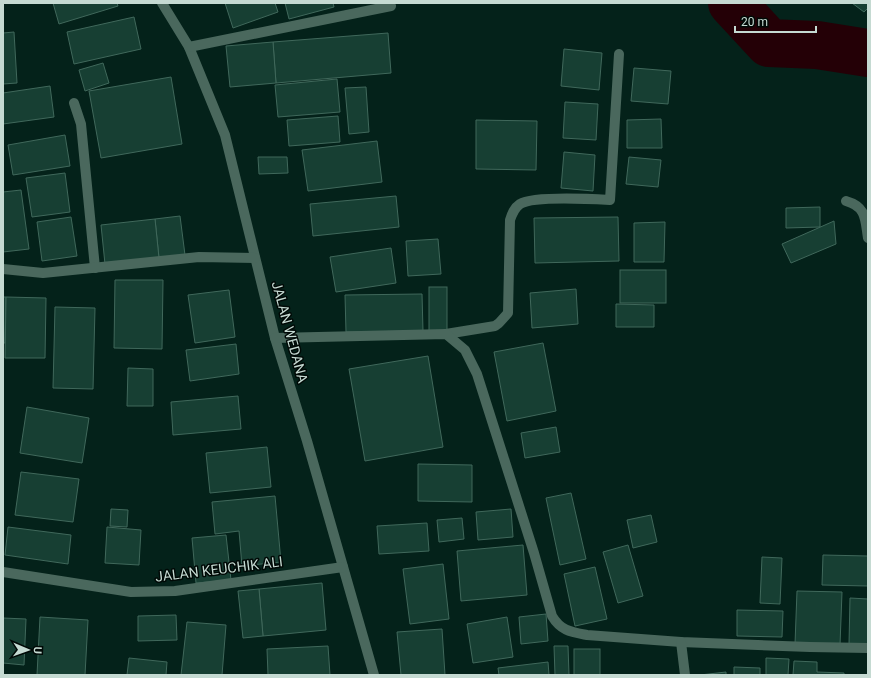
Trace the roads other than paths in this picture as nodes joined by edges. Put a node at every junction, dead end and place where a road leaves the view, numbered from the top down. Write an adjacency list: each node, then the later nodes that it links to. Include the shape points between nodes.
1 (162, 3): 3 (street, JALAN WEDANA)
2 (391, 6): 3 (street)
3 (189, 47): 8 (street, JALAN WEDANA, via 225,135)
4 (619, 54): 11 (street, via 610,200 552,199 519,204 510,220 508,313 495,326)
5 (74, 103): 10 (street, via 81,124)
6 (846, 201): 7 (street, via 862,210)
7 (868, 238)
8 (255, 258): 10 (street, via 199,257); 12 (street, JALAN WEDANA)
9 (3, 268): 10 (street, via 43,273)
10 (95, 268)
11 (446, 334): 12 (street); 15 (street, via 465,350 477,374 552,616 557,625 587,635)
12 (275, 338): 13 (street, JALAN WEDANA)
13 (343, 567): 14 (street, JALAN KEUCHIK ALI, via 175,591 139,592); 17 (street, JALAN WEDANA)
14 (3, 572)
15 (681, 642): 16 (street); 18 (street)
16 (868, 648)
17 (374, 675)
18 (685, 675)

